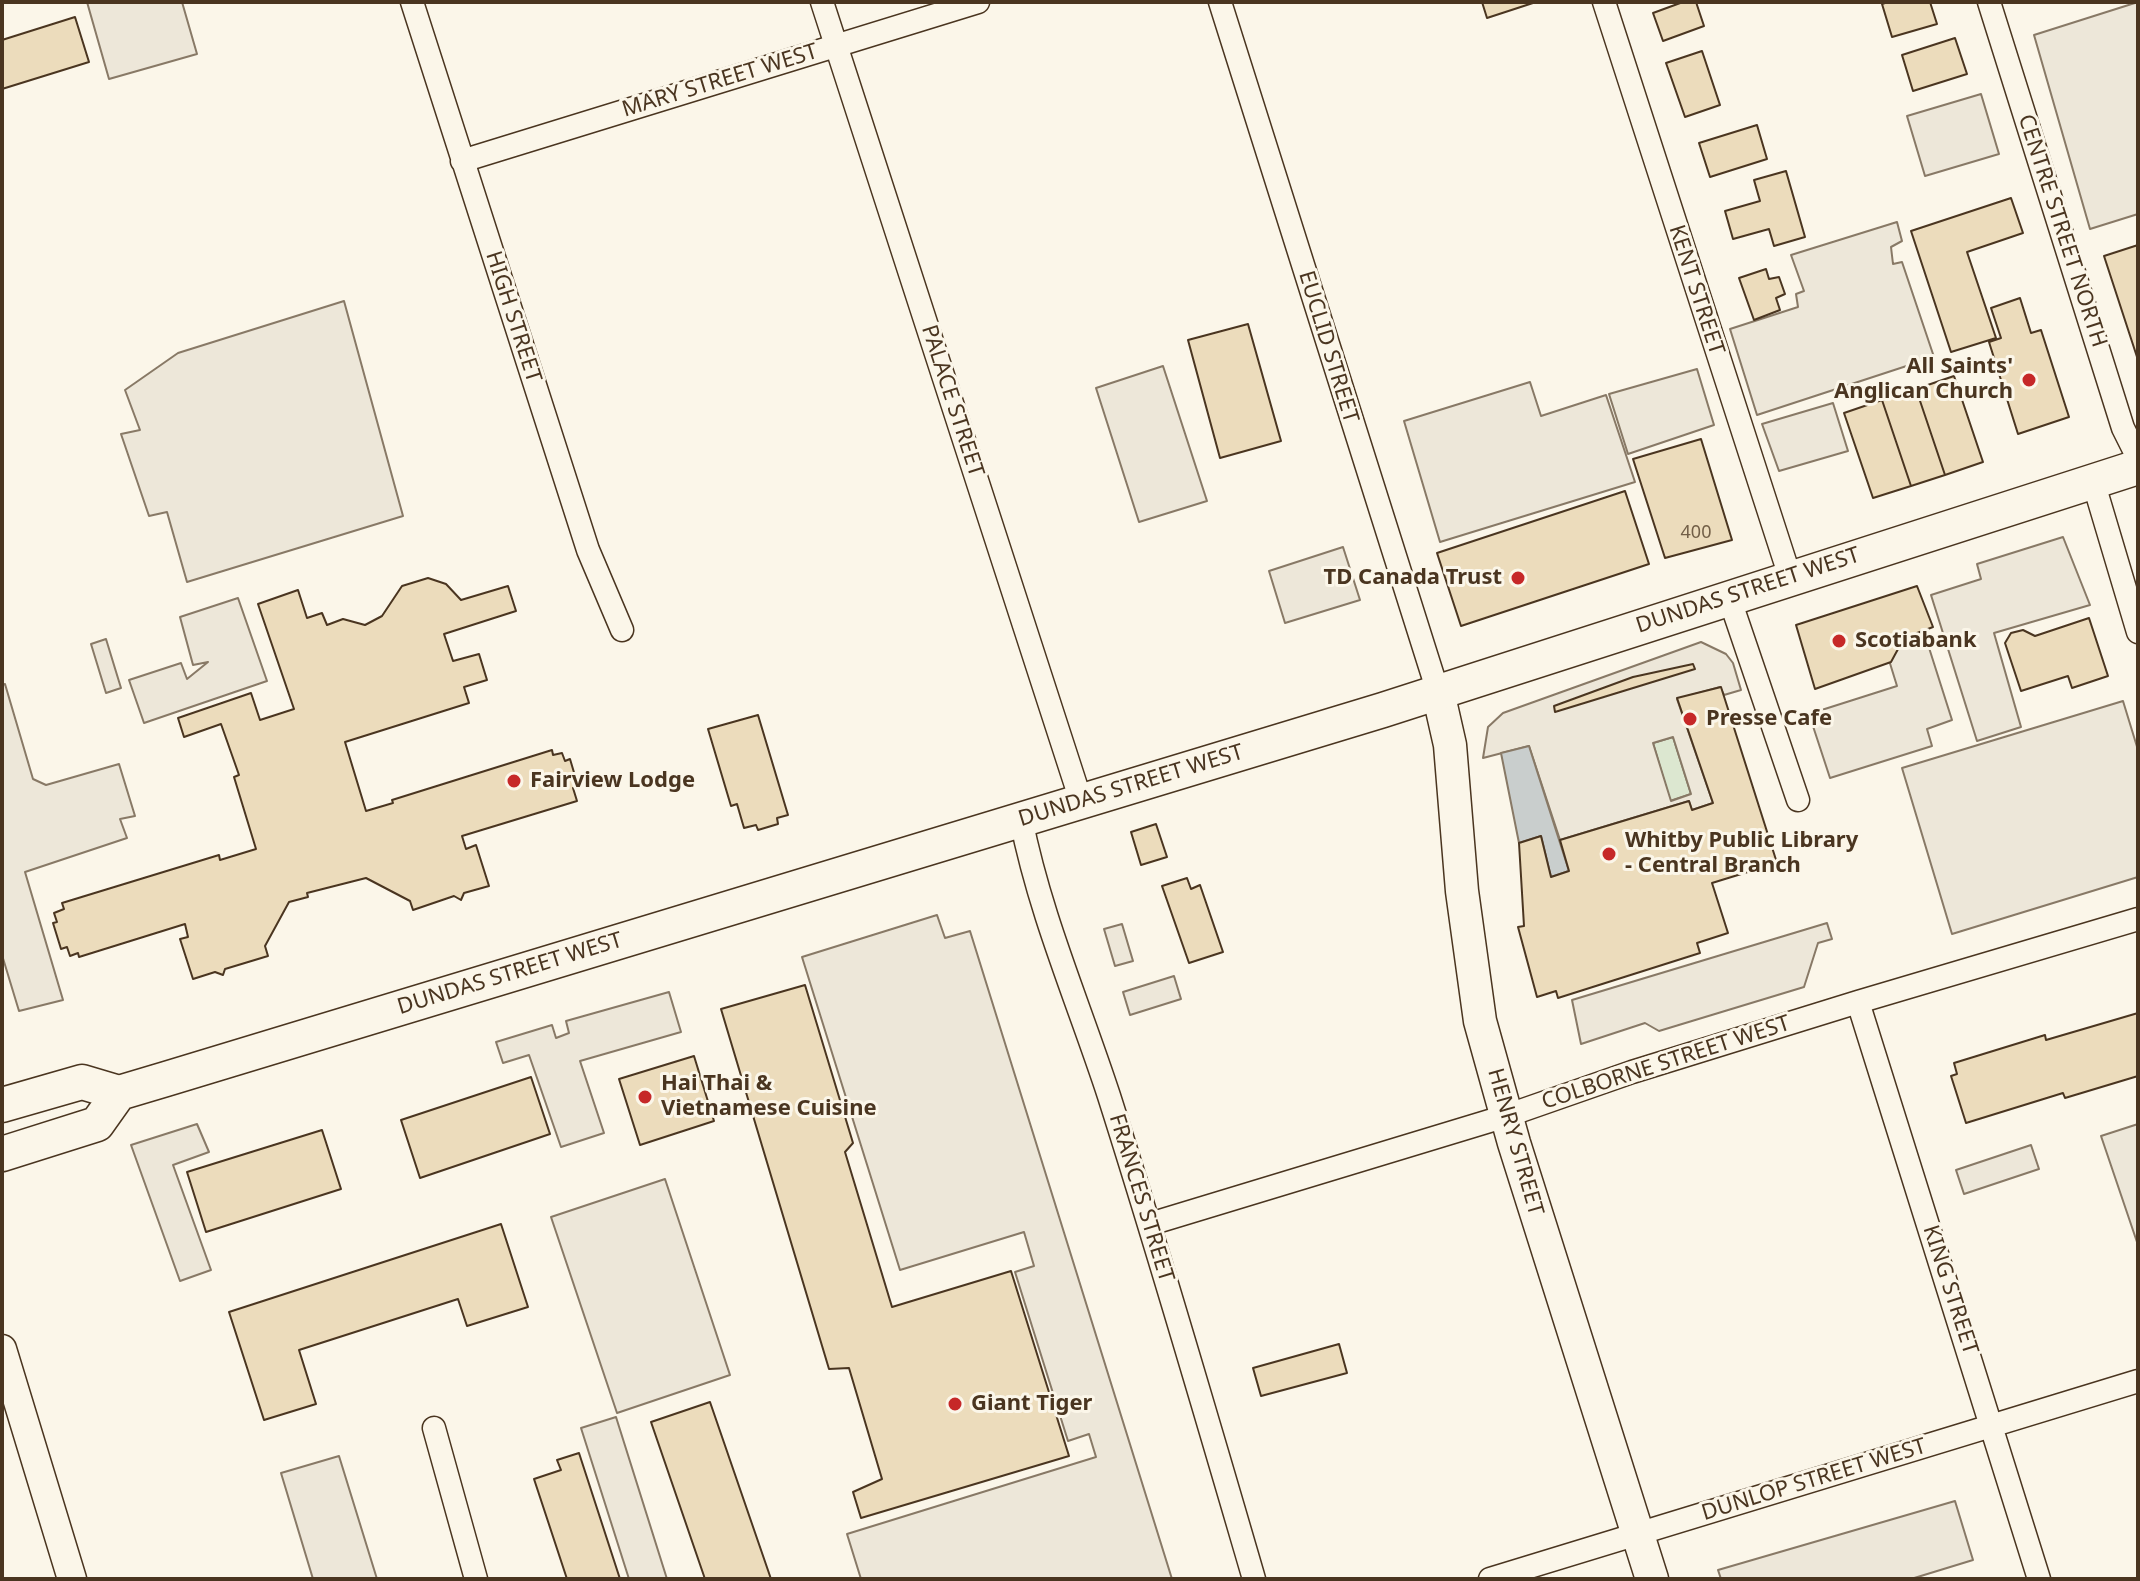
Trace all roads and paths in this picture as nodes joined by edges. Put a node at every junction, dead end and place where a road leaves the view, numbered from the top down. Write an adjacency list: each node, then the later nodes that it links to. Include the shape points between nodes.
1 (412, 2): 8 (street, HIGH STREET)
2 (822, 2): 7 (street, PALACE STREET)
3 (978, 2): 7 (street, MARY STREET WEST)
4 (1220, 2): 16 (street, EUCLID STREET)
5 (1604, 2): 12 (street, KENT STREET)
6 (1989, 2): 9 (street, CENTRE STREET NORTH, via 2123,428)
7 (836, 45): 8 (street, MARY STREET WEST); 18 (street, PALACE STREET)
8 (462, 161): 14 (street, HIGH STREET, via 588,550)
9 (2138, 458)
10 (2138, 467): 11 (main road, DUNDAS STREET WEST)
11 (2093, 481): 12 (main road, DUNDAS STREET WEST); 15 (street)
12 (1790, 577): 13 (main road, DUNDAS STREET WEST)
13 (1729, 597): 16 (main road, DUNDAS STREET WEST); 17 (street)
14 (622, 630)
15 (2138, 632)
16 (1438, 692): 18 (main road, DUNDAS STREET WEST); 24 (main road, HENRY STREET, via 1450,745 1480,1021)
17 (1798, 800)
18 (1081, 801): 19 (main road, DUNDAS STREET WEST)
19 (1021, 819): 22 (main road, DUNDAS STREET WEST); 26 (street, FRANCES STREET, via 1047,924 1080,1006)
20 (2138, 919): 21 (street, COLBORNE STREET WEST)
21 (1858, 1002): 24 (street, COLBORNE STREET WEST); 29 (street, KING STREET)
22 (119, 1093): 23 (main road, via 82,1082); 25 (main road, via 97,1124)
23 (2, 1105)
24 (1506, 1116): 26 (street, COLBORNE STREET WEST); 31 (main road, HENRY STREET)
25 (2, 1154)
26 (1150, 1224): 34 (street, FRANCES STREET)
27 (2, 1349): 32 (street)
28 (2138, 1381): 29 (street, DUNLOP STREET WEST)
29 (1990, 1426): 31 (street, DUNLOP STREET WEST); 37 (street, KING STREET)
30 (434, 1428): 33 (street)
31 (1637, 1534): 35 (street, DUNLOP STREET WEST); 36 (main road, HENRY STREET)
32 (72, 1579)
33 (476, 1579)
34 (1254, 1579)
35 (1490, 1579)
36 (1652, 1579)
37 (2039, 1579)

